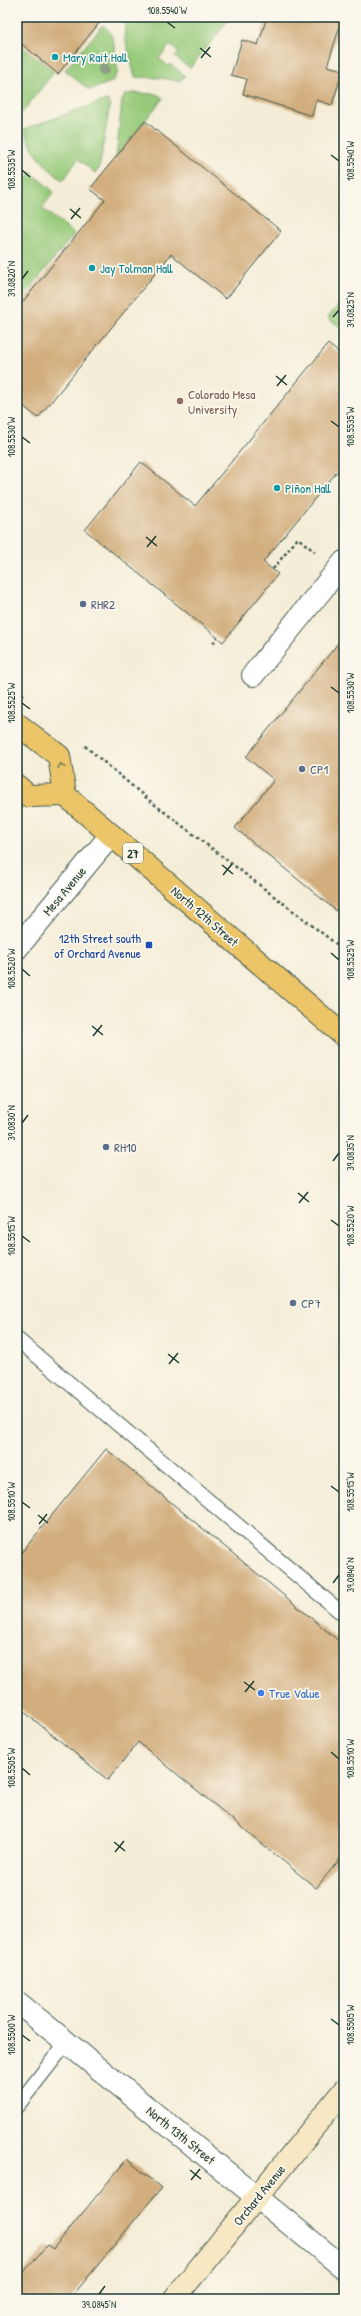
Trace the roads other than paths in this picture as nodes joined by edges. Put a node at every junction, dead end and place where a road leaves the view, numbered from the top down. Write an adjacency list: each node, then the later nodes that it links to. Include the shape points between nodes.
1 (341, 566): 2 (street)
2 (253, 675)
3 (17, 724): 5 (main road, one-way to 3, via 59,756)
4 (17, 786): 5 (main road, via 28,796)
5 (65, 795): 6 (main road, North 12th Street / 27)
6 (111, 834): 7 (street, Mesa Avenue); 8 (main road, North 12th Street / 27)
7 (17, 948)
8 (344, 1036)
9 (17, 1339): 10 (lane)
10 (344, 1615)
11 (17, 2002): 12 (street, North 13th Street)
12 (67, 2042): 14 (lane); 15 (street, North 13th Street)
13 (344, 2090): 15 (street, Orchard Avenue)
14 (17, 2106)
15 (258, 2198): 16 (street, North 13th Street); 17 (street, Orchard Avenue)
16 (344, 2268)
17 (174, 2299)

